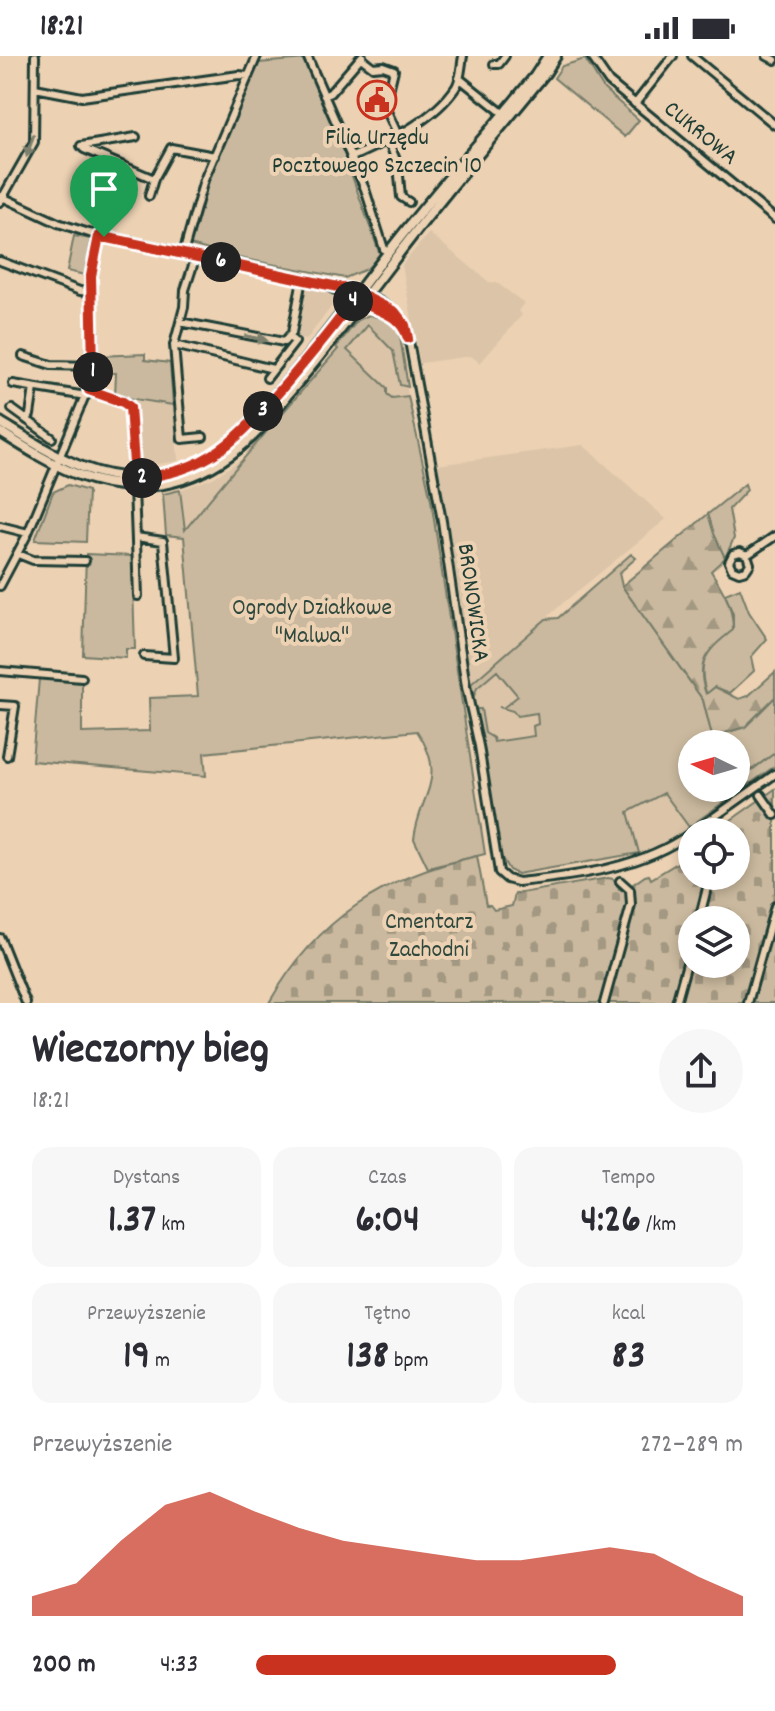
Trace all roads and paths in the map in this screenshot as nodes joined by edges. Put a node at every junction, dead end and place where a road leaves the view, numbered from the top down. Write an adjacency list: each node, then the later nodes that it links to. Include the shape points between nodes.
1 (35, 56): 17 (street)
2 (257, 56): 15 (street)
3 (307, 56): 18 (street)
4 (463, 56): 16 (street)
5 (505, 56): 14 (street)
6 (548, 56): 20 (main road)
7 (556, 56): 41 (main road)
8 (594, 56): 19 (street, CUKROWA, via 603,75)
9 (673, 56): 19 (street)
10 (692, 56): 21 (street)
11 (767, 56): 13 (street)
12 (362, 57): 18 (street); 22 (street, via 373,67 394,70 385,107)
13 (775, 60)
14 (494, 64)
15 (248, 76): 17 (street, via 82,97); 27 (street)
16 (459, 78): 20 (street); 22 (street, via 428,115)
17 (35, 88): 31 (street, one-way to 31, via 32,148)
18 (324, 96): 28 (street)
19 (635, 104): 33 (street, CUKROWA)
20 (504, 114): 35 (main road)
21 (775, 125)
22 (398, 135): 24 (street)
23 (136, 137): 25 (street)
24 (388, 140): 28 (street); 32 (street, via 398,165 401,197)
25 (101, 142): 26 (street); 26 (street, via 81,146)
26 (99, 156): 29 (street)
27 (215, 156): 29 (street, via 171,148); 36 (street)
28 (350, 158): 35 (street)
29 (154, 179): 30 (street)
30 (149, 196)
31 (1, 198): 34 (street)
32 (409, 202)
33 (775, 219)
34 (99, 236): 36 (street); 40 (street)
35 (388, 253): 41 (main road)
36 (183, 254): 37 (street)
37 (196, 256): 39 (street); 42 (street)
38 (0, 261): 40 (street)
39 (302, 279): 41 (street); 43 (street)
40 (91, 292): 46 (street)
41 (361, 298): 59 (main road, via 234,441 191,468); 78 (street, BRONOWICKA, via 399,316 408,338 499,872 518,882 618,866)
42 (180, 322): 43 (street, one-way to 43, via 279,342); 44 (street)
43 (289, 337): 47 (street, via 295,342)
44 (174, 345): 47 (street); 56 (street, via 182,439)
45 (23, 356): 46 (street, via 51,365)
46 (90, 366): 51 (street)
47 (273, 369): 48 (street)
48 (267, 378)
49 (13, 384): 50 (street)
50 (34, 388): 51 (street); 53 (street)
51 (87, 393): 58 (street); 59 (street, via 130,407)
52 (12, 409): 53 (street)
53 (27, 420): 57 (street)
54 (0, 422): 58 (main road)
55 (0, 432): 58 (main road)
56 (203, 437)
57 (52, 438)
58 (58, 462): 59 (main road, via 93,481); 61 (street)
59 (134, 483): 63 (street)
60 (0, 526): 61 (street)
61 (28, 533): 64 (street)
62 (775, 536): 65 (street)
63 (136, 537): 68 (street); 69 (street, via 164,543 174,658)
64 (18, 554): 66 (street, via 33,560); 67 (street)
65 (747, 555)
66 (85, 561)
67 (0, 586)
68 (138, 596)
69 (144, 656)
70 (0, 671): 71 (street)
71 (82, 678)
72 (0, 705): 73 (street, via 15,706)
73 (7, 756)
74 (775, 774): 77 (street)
75 (761, 795): 76 (street)
76 (775, 815)
77 (712, 818)
78 (678, 840)
79 (620, 881): 84 (street, via 629,888 632,902)
80 (775, 906): 86 (street)
81 (0, 938): 83 (street)
82 (683, 978): 85 (street)
83 (26, 1003)
84 (604, 1003)
85 (676, 1003)
86 (748, 1003)

